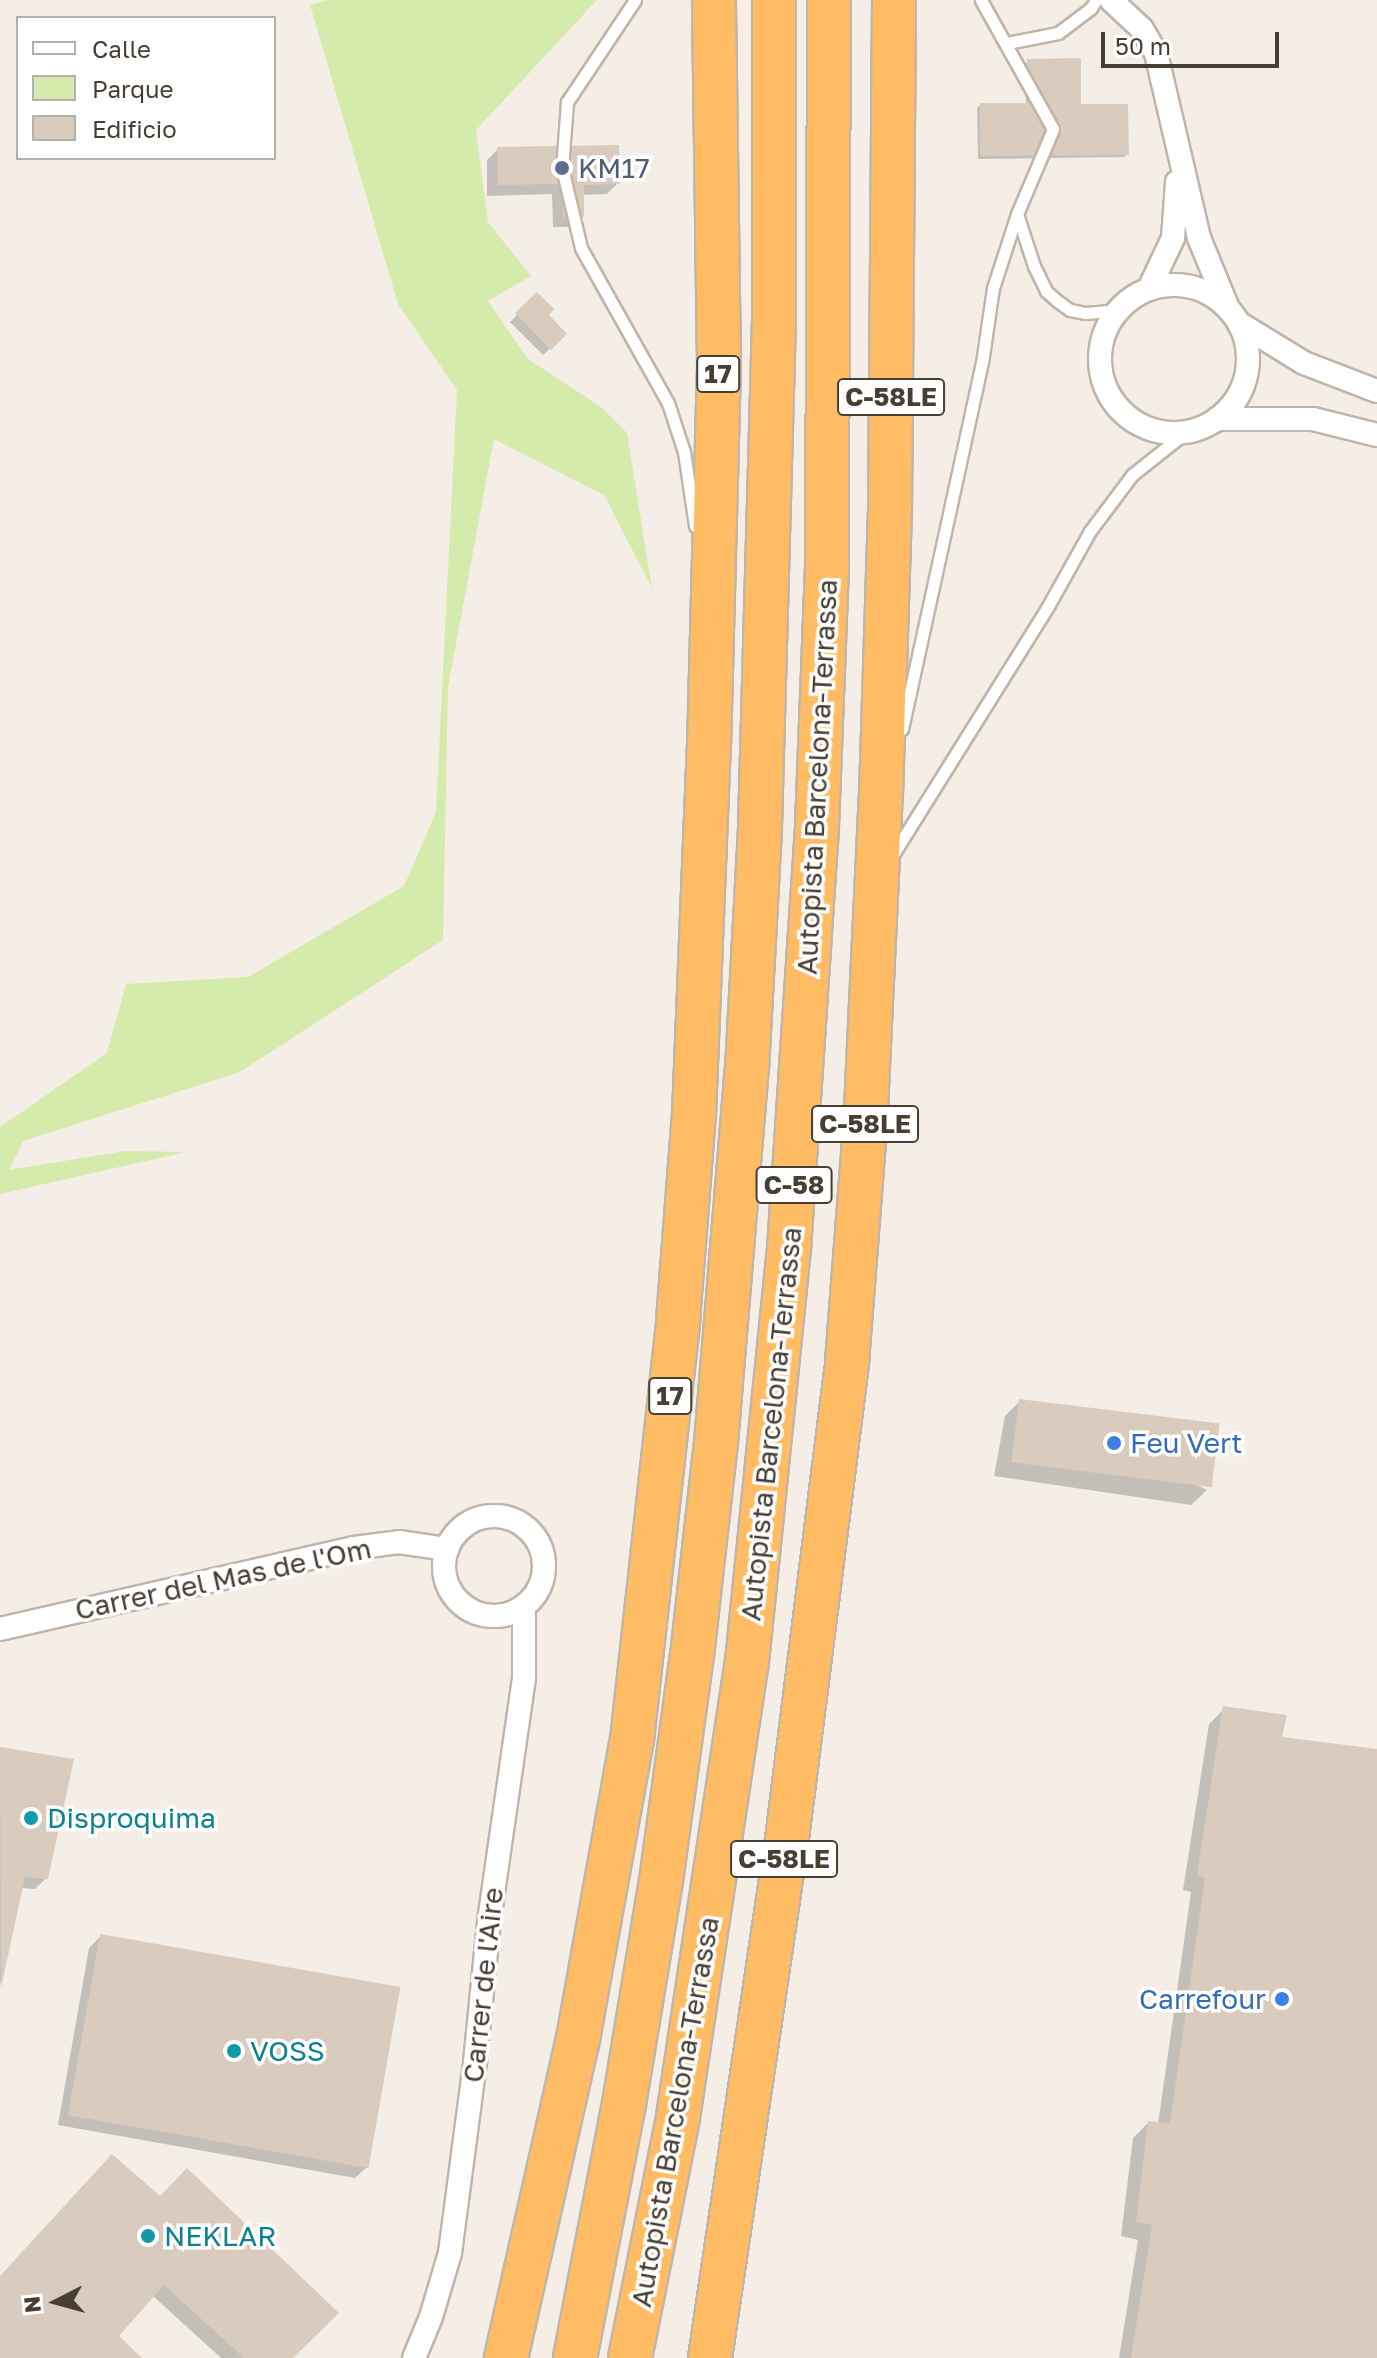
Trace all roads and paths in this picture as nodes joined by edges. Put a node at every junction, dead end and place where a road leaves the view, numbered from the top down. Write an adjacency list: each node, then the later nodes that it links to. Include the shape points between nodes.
1 (635, 0): 19 (lane, via 567,102 562,168 581,248 653,374 677,429)
2 (714, 0): 22 (highway, 17, via 719,364)
3 (774, 0): 34 (highway, Autopista Barcelona-Terrassa / C-58, via 771,457 760,827 747,1069 716,1443 661,1881)
4 (829, 0): 35 (highway, Autopista Barcelona-Terrassa / C-58, via 827,564 817,826 789,1249 747,1662 678,2117)
5 (894, 0): 24 (highway, C-58LE, via 890,512)
6 (981, 0): 9 (lane)
7 (1096, 0): 9 (lane, via 1058,33)
8 (1111, 0): 10 (street, via 1142,29 1156,53)
9 (1007, 43): 11 (lane, via 1053,129)
10 (1178, 157): 12 (street, via 1173,238); 14 (street, via 1199,238)
11 (1017, 214): 13 (lane, via 1034,266 1056,300 1086,313 1109,311); 21 (lane, via 993,288 982,363)
12 (1149, 289): 13 (street); 14 (street, via 1197,289)
13 (1128, 301): 17 (street, via 1105,335 1101,362 1107,389 1133,420 1159,431)
14 (1234, 316): 15 (street, via 1304,363); 16 (street, via 1248,357 1234,403)
15 (1377, 391)
16 (1217, 419): 17 (street); 18 (street, via 1313,419)
17 (1186, 432): 25 (lane, via 1132,475 1090,531)
18 (1377, 435)
19 (697, 541)
20 (698, 658): 22 (lane)
21 (899, 741)
22 (709, 747): 29 (highway, 17, via 694,1115 678,1321 632,1740)
23 (895, 755): 24 (lane)
24 (881, 795): 25 (highway, C-58LE)
25 (878, 885): 30 (highway, C-58LE, via 847,1362 787,1839)
26 (447, 1549): 27 (street, via 444,1572 462,1605 490,1617); 27 (street, via 458,1531 483,1516 521,1523 539,1542 545,1567 538,1591); 28 (street, Carrer del Mas de l'Om, via 399,1542 354,1548)
27 (524, 1607): 31 (street, Carrer de l'Aire, via 524,1678 450,2253)
28 (0, 1629)
29 (578, 2039): 32 (highway); 33 (highway)
30 (710, 2357)
31 (414, 2358)
32 (485, 2358)
33 (506, 2358)
34 (575, 2358)
35 (630, 2358)

